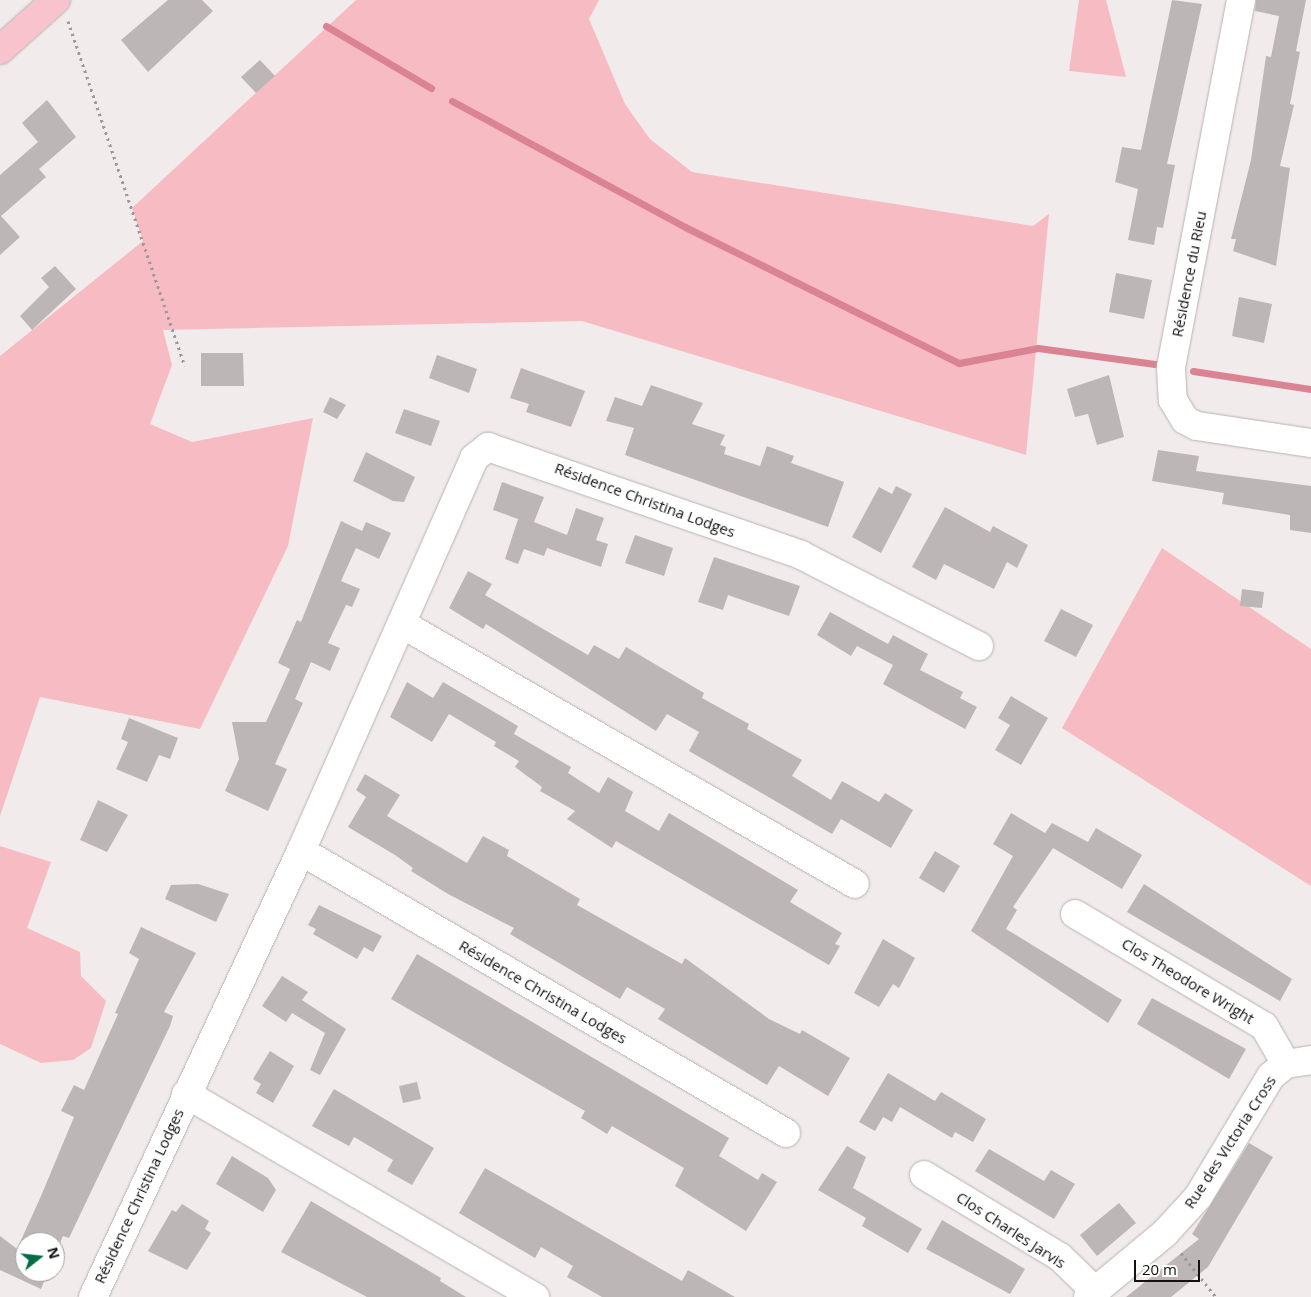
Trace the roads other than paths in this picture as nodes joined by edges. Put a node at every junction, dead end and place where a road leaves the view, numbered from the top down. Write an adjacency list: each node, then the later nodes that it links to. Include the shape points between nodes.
1 (1241, 0): 4 (street, Résidence du Rieu, via 1171,367 1173,400 1185,420 1197,426)
2 (62, 9): 3 (main road)
3 (0, 50)
4 (1311, 443)
5 (402, 624): 6 (street, Résidence Christina Lodges, via 474,458 488,447 801,556); 7 (street, Résidence Christina Lodges); 8 (street)
6 (979, 646)
7 (301, 851): 11 (street, Résidence Christina Lodges); 12 (street, Résidence Christina Lodges)
8 (855, 884)
9 (1075, 914): 10 (street, Clos Theodore Wright, via 1264,1026)
10 (1298, 1062): 14 (street, Rue des Victoria Cross, via 1271,1076 1198,1197 1165,1233)
11 (186, 1094): 15 (street, Résidence Christina Lodges); 16 (street, Résidence Christina Lodges)
12 (786, 1133)
13 (924, 1175): 14 (street, Clos Charles Jarvis, via 1060,1257)
14 (1091, 1294)
15 (93, 1297)
16 (535, 1297)

